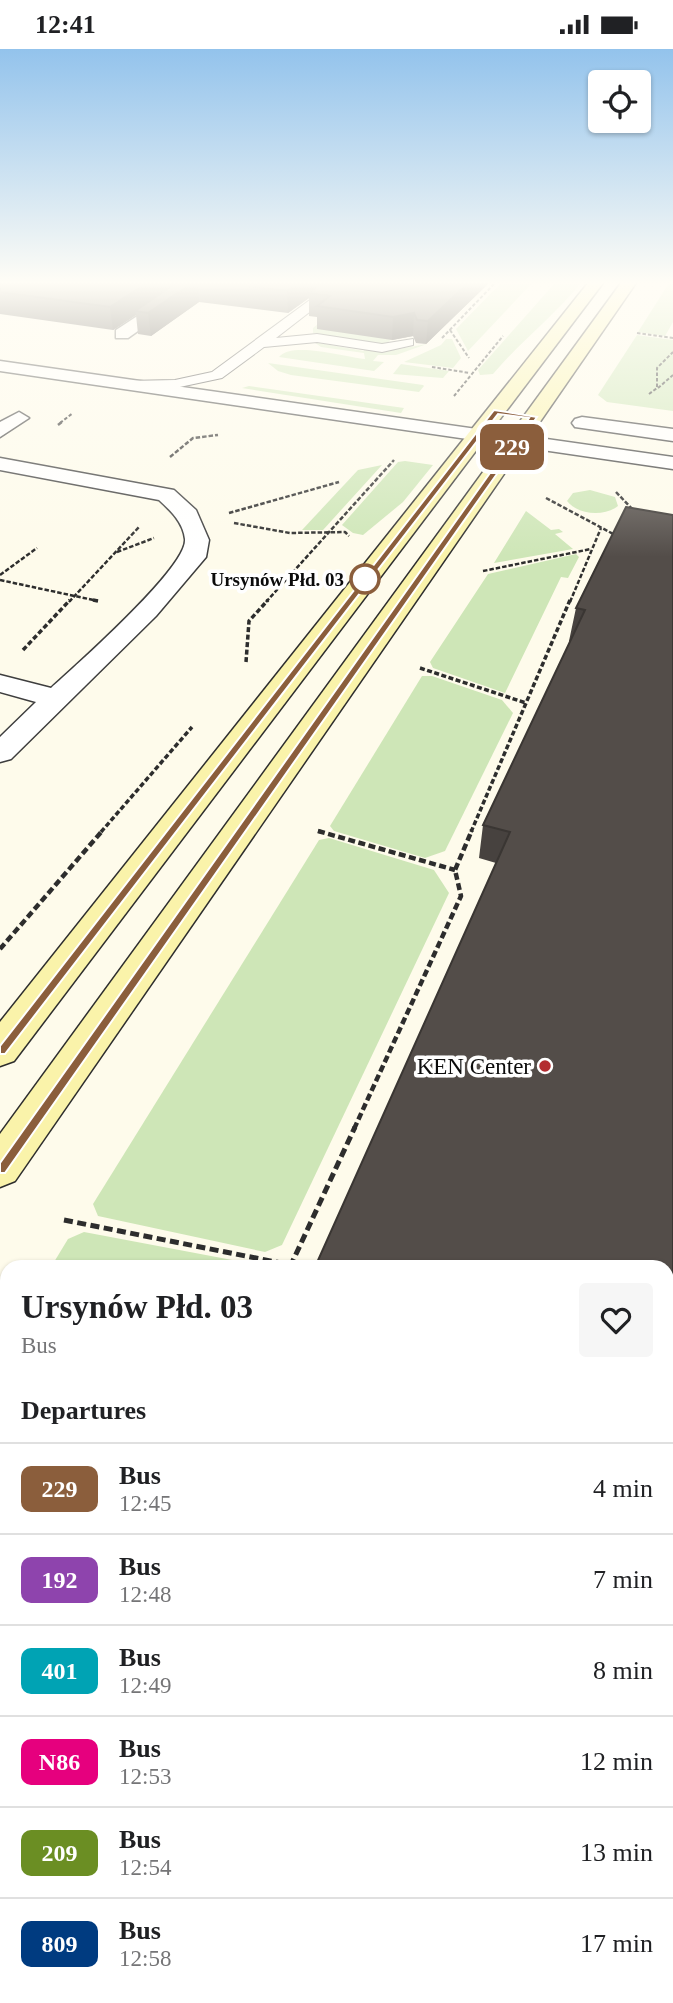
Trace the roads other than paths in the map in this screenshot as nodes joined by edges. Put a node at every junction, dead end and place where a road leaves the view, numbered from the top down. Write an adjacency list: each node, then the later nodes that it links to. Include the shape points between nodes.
1 (54, 374): 7 (street)
2 (211, 374): 5 (street)
3 (525, 374): 11 (main road)
4 (564, 374): 10 (main road)
5 (217, 375): 6 (street); 7 (lane, via 175,384)
6 (245, 379)
7 (126, 385): 11 (street, via 429,427)
8 (451, 400): 11 (street)
9 (0, 415): 12 (street, via 19,418)
10 (534, 417): 11 (street); 13 (street); 14 (main road)
11 (487, 423): 14 (street); 20 (main road)
12 (0, 431)
13 (673, 435)
14 (517, 440): 15 (street); 21 (main road)
15 (673, 463)
16 (0, 464): 18 (street, via 166,495 188,515 197,540 194,557 176,580)
17 (0, 683): 18 (street)
18 (57, 699): 19 (street)
19 (0, 753)
20 (0, 1050)
21 (0, 1168)

